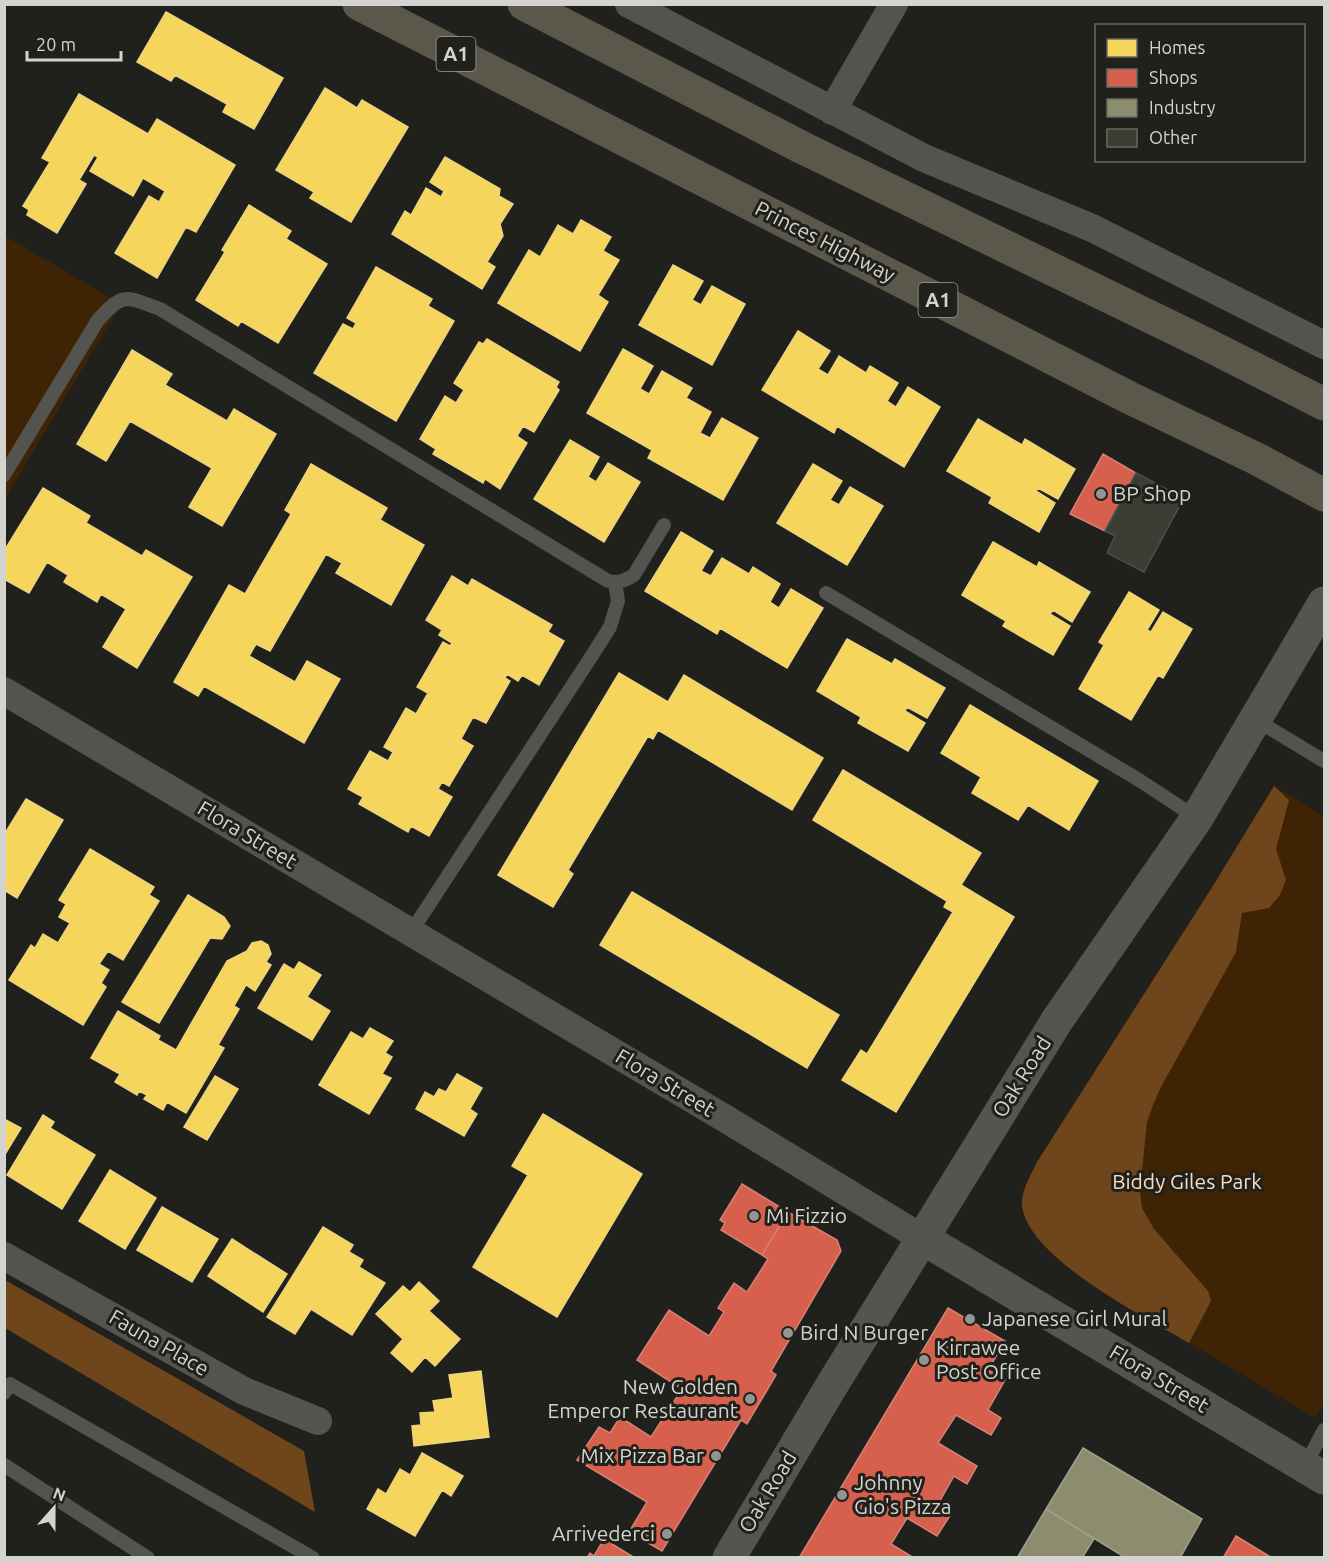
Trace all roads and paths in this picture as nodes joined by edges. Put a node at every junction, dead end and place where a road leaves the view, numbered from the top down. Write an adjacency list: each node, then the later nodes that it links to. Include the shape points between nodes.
1 (359, 4): 9 (highway, Princes Highway / A1)
2 (524, 4): 7 (highway, via 803,148)
3 (629, 4): 5 (street)
4 (894, 4): 5 (street)
5 (832, 111): 6 (street, via 924,158 1092,228)
6 (1324, 345)
7 (1324, 404)
8 (4, 475): 11 (lane, via 98,320 111,306 129,298 160,309)
9 (1324, 495)
10 (664, 525): 11 (lane, via 634,574)
11 (615, 583): 18 (lane, via 618,601 610,627)
12 (826, 593): 17 (lane)
13 (1324, 603): 15 (street, Oak Road)
14 (4, 690): 18 (street, Flora Street)
15 (1256, 720): 16 (lane); 17 (street, Oak Road)
16 (1324, 761)
17 (1197, 818): 19 (street, Oak Road, via 1056,1022)
18 (411, 932): 19 (street, Flora Street)
19 (922, 1238): 25 (street, Flora Street); 28 (street, Oak Road)
20 (4, 1256): 22 (street, Fauna Place, via 244,1391)
21 (4, 1394): 27 (lane, via 10,1384)
22 (318, 1421)
23 (1324, 1431): 25 (lane)
24 (4, 1465): 26 (lane)
25 (1315, 1472)
26 (148, 1557)
27 (313, 1557)
28 (729, 1557)

